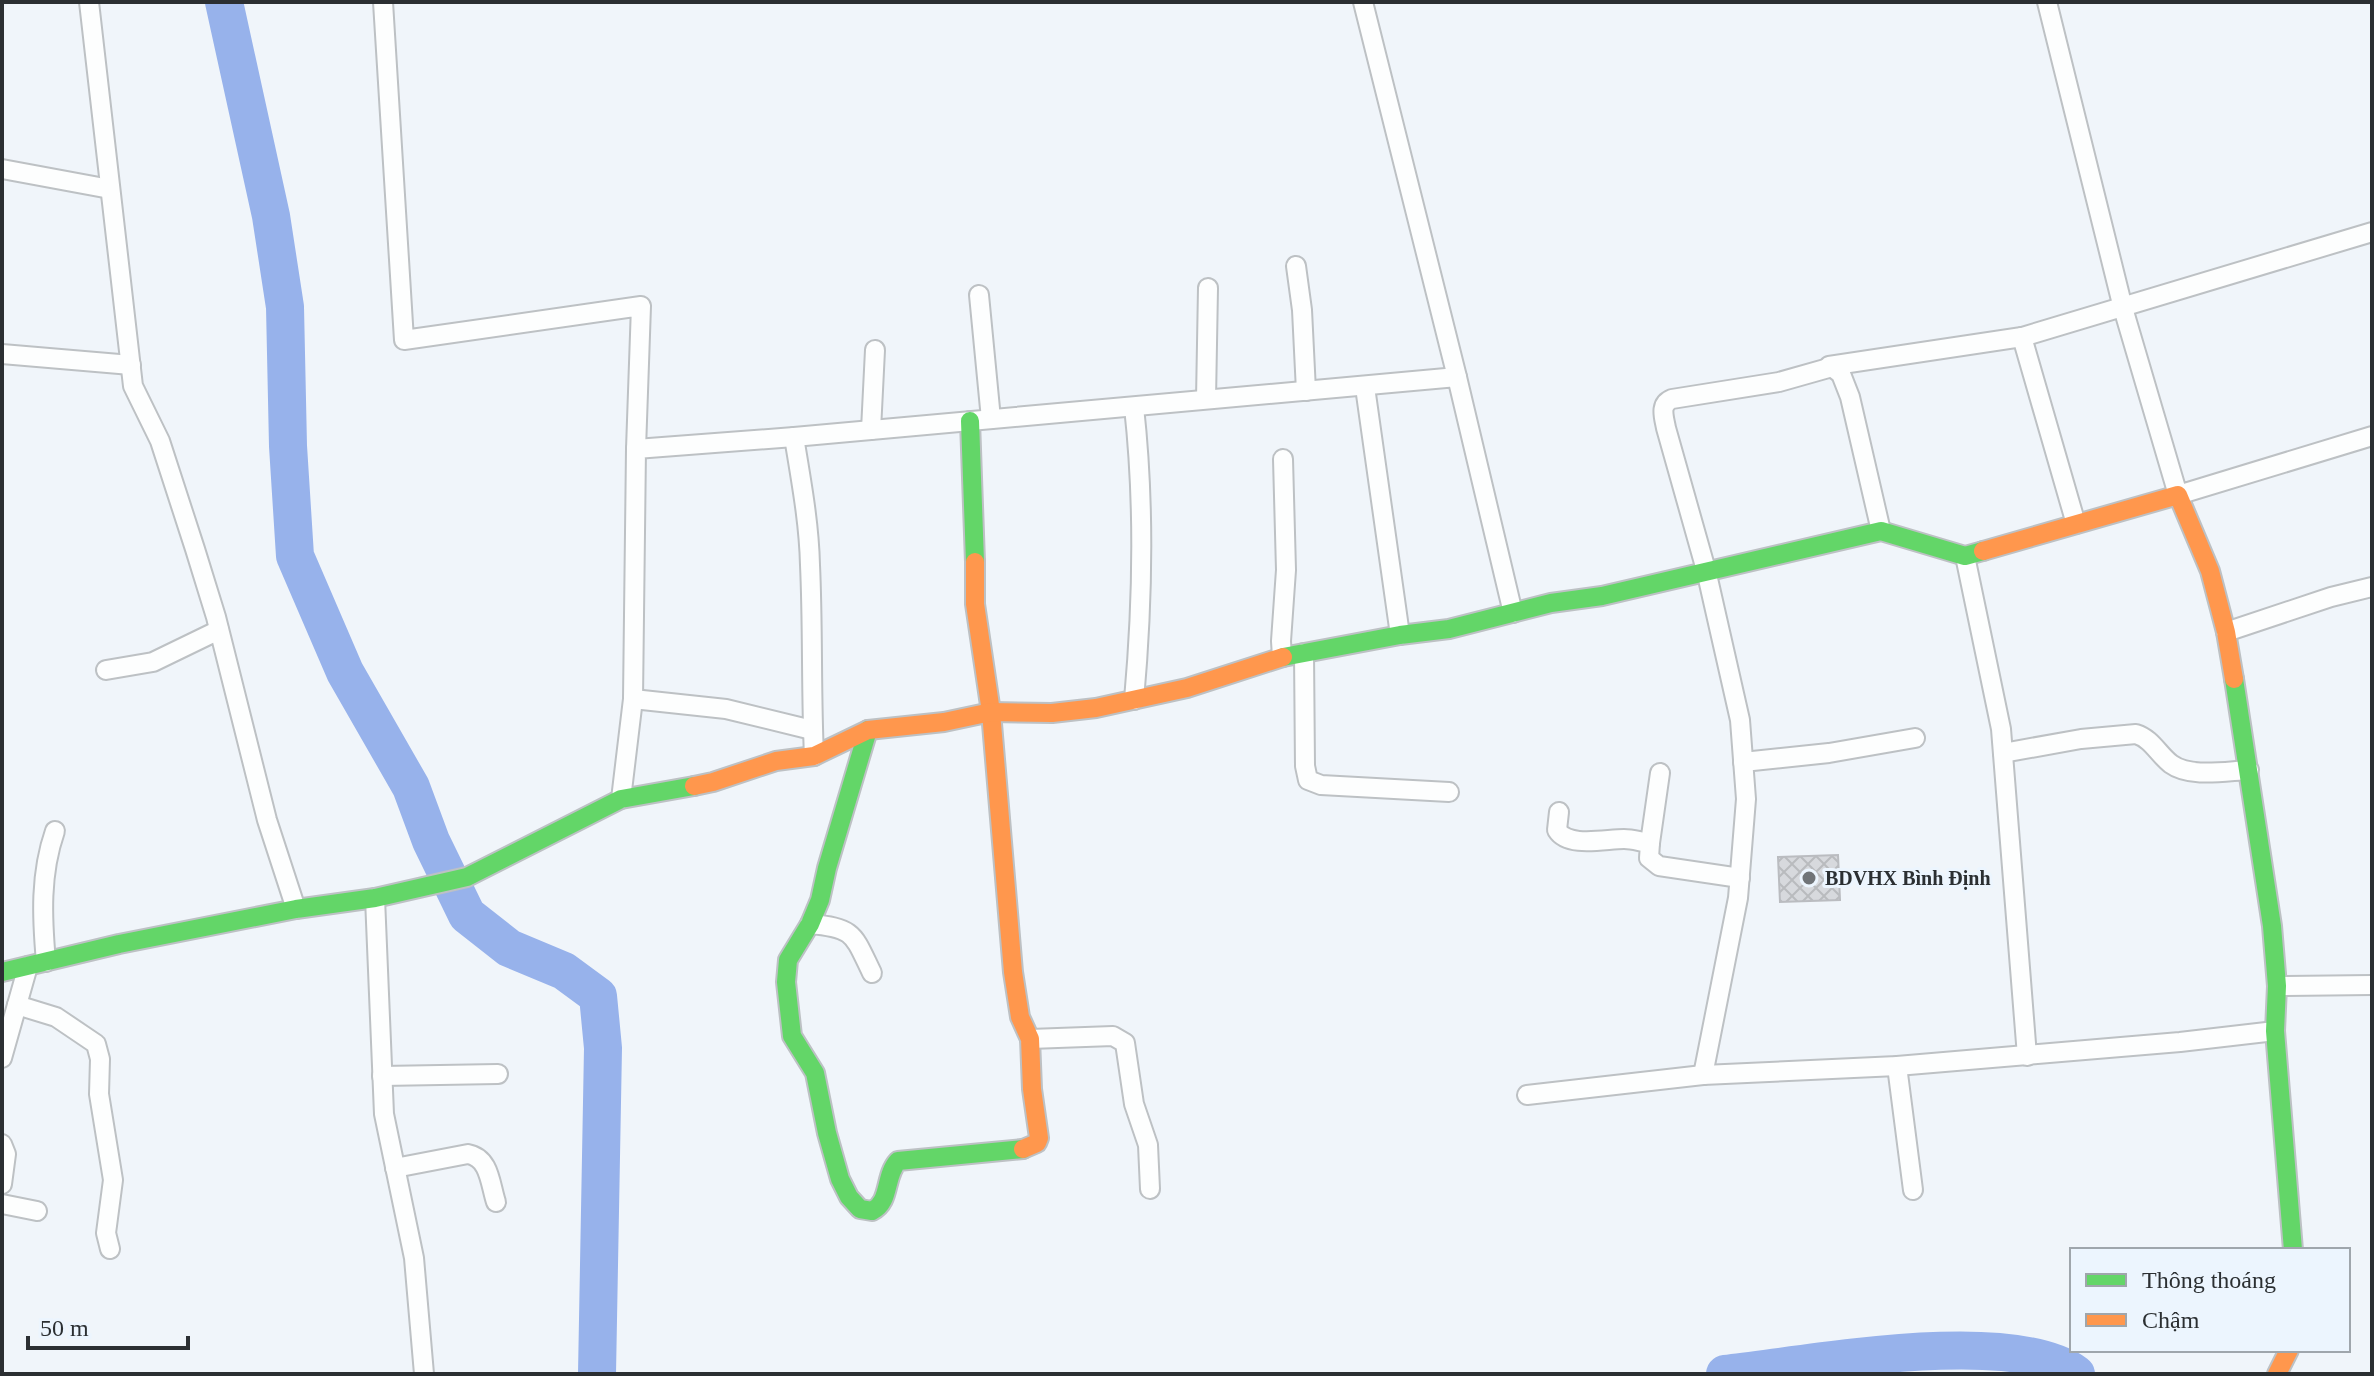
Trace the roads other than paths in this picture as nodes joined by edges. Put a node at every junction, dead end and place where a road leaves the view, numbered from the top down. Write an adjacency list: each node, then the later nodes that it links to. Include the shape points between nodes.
1 (89, 2): 6 (street)
2 (383, 2): 27 (street, via 404,340 641,306)
3 (1363, 2): 17 (street)
4 (2047, 2): 11 (street)
5 (2, 169): 6 (street)
6 (110, 189): 15 (street)
7 (2372, 232): 11 (street)
8 (1296, 266): 19 (street)
9 (1208, 288): 20 (street)
10 (979, 295): 22 (street)
11 (2123, 308): 12 (street); 29 (street)
12 (2022, 337): 16 (street); 30 (street)
13 (875, 350): 24 (street)
14 (2, 354): 15 (street)
15 (131, 365): 36 (street, via 133,386 160,441)
16 (1829, 366): 31 (street, via 1841,374 1850,397); 33 (street, via 1779,382 1665,403 1666,428)
17 (1457, 377): 18 (street); 35 (street)
18 (1365, 387): 19 (street); 38 (street)
19 (1306, 391): 20 (street)
20 (1206, 399): 21 (street)
21 (1134, 407): 22 (street); 43 (street, via 1143,584)
22 (991, 419): 23 (street)
23 (970, 421): 24 (street); 44 (street, via 975,604)
24 (871, 430): 26 (street)
25 (2372, 436): 29 (street)
26 (794, 437): 27 (street); 45 (street, via 811,567)
27 (636, 449): 42 (street)
28 (1283, 459): 40 (street)
29 (2178, 495): 30 (street); 37 (street, via 2210,571)
30 (2076, 524): 32 (street)
31 (1881, 531): 32 (street); 33 (street)
32 (1965, 556): 48 (street)
33 (1706, 570): 35 (street); 50 (street, via 1740,720)
34 (2372, 587): 37 (street)
35 (1513, 613): 38 (street)
36 (219, 630): 41 (street, via 153,662); 60 (street, via 267,820)
37 (2226, 632): 51 (street)
38 (1400, 635): 39 (street)
39 (1304, 653): 40 (street); 53 (street, via 1308,780)
40 (1282, 657): 43 (street)
41 (106, 670)
42 (633, 699): 45 (street, via 726,709); 54 (street)
43 (1134, 700): 44 (street, via 1079,711)
44 (991, 712): 46 (street); 69 (street, via 1013,972 1020,1017)
45 (812, 730): 49 (street)
46 (868, 730): 49 (street); 61 (street)
47 (1915, 738): 50 (street)
48 (2003, 753): 51 (street, via 2136,734 2185,770); 70 (street)
49 (814, 756): 54 (street)
50 (1743, 762): 58 (street)
51 (2249, 770): 66 (street)
52 (1660, 773): 57 (street)
53 (1449, 792)
54 (621, 799): 59 (street, via 467,877)
55 (1559, 812): 57 (street, via 1557,830 1562,837)
56 (55, 831): 62 (street, via 44,872)
57 (1650, 843): 58 (street, via 1649,858 1659,866)
58 (1740, 878): 74 (street)
59 (375, 898): 60 (street); 75 (street)
60 (296, 909): 62 (street)
61 (810, 924): 64 (street, via 850,933); 69 (street, via 789,955 792,1033 814,1070 838,1177 864,1211 879,1208 889,1169 898,1161 1024,1149 1037,1143)
62 (37, 964): 63 (street); 67 (street)
63 (2, 972)
64 (872, 973)
65 (2372, 985): 66 (street)
66 (2277, 986): 68 (street)
67 (17, 1005): 71 (street); 86 (street, via 56,1017 96,1044 112,1170 106,1233)
68 (2275, 1031): 70 (street); 85 (street)
69 (1030, 1039): 80 (street, via 1113,1036 1125,1043 1134,1104 1148,1145)
70 (2027, 1056): 72 (street)
71 (2, 1058)
72 (1897, 1066): 74 (street); 81 (street)
73 (498, 1074): 75 (street)
74 (1703, 1075): 76 (street)
75 (382, 1076): 78 (street)
76 (1527, 1095)
77 (2, 1144): 79 (street)
78 (395, 1168): 82 (street, via 476,1155 486,1166); 88 (street, via 414,1258)
79 (2, 1184)
80 (1150, 1189)
81 (1913, 1190)
82 (496, 1202)
83 (2, 1204): 84 (street)
84 (37, 1211)
85 (2293, 1248)
86 (110, 1249)
87 (2288, 1352): 89 (street)
88 (424, 1374)
89 (2277, 1374)

